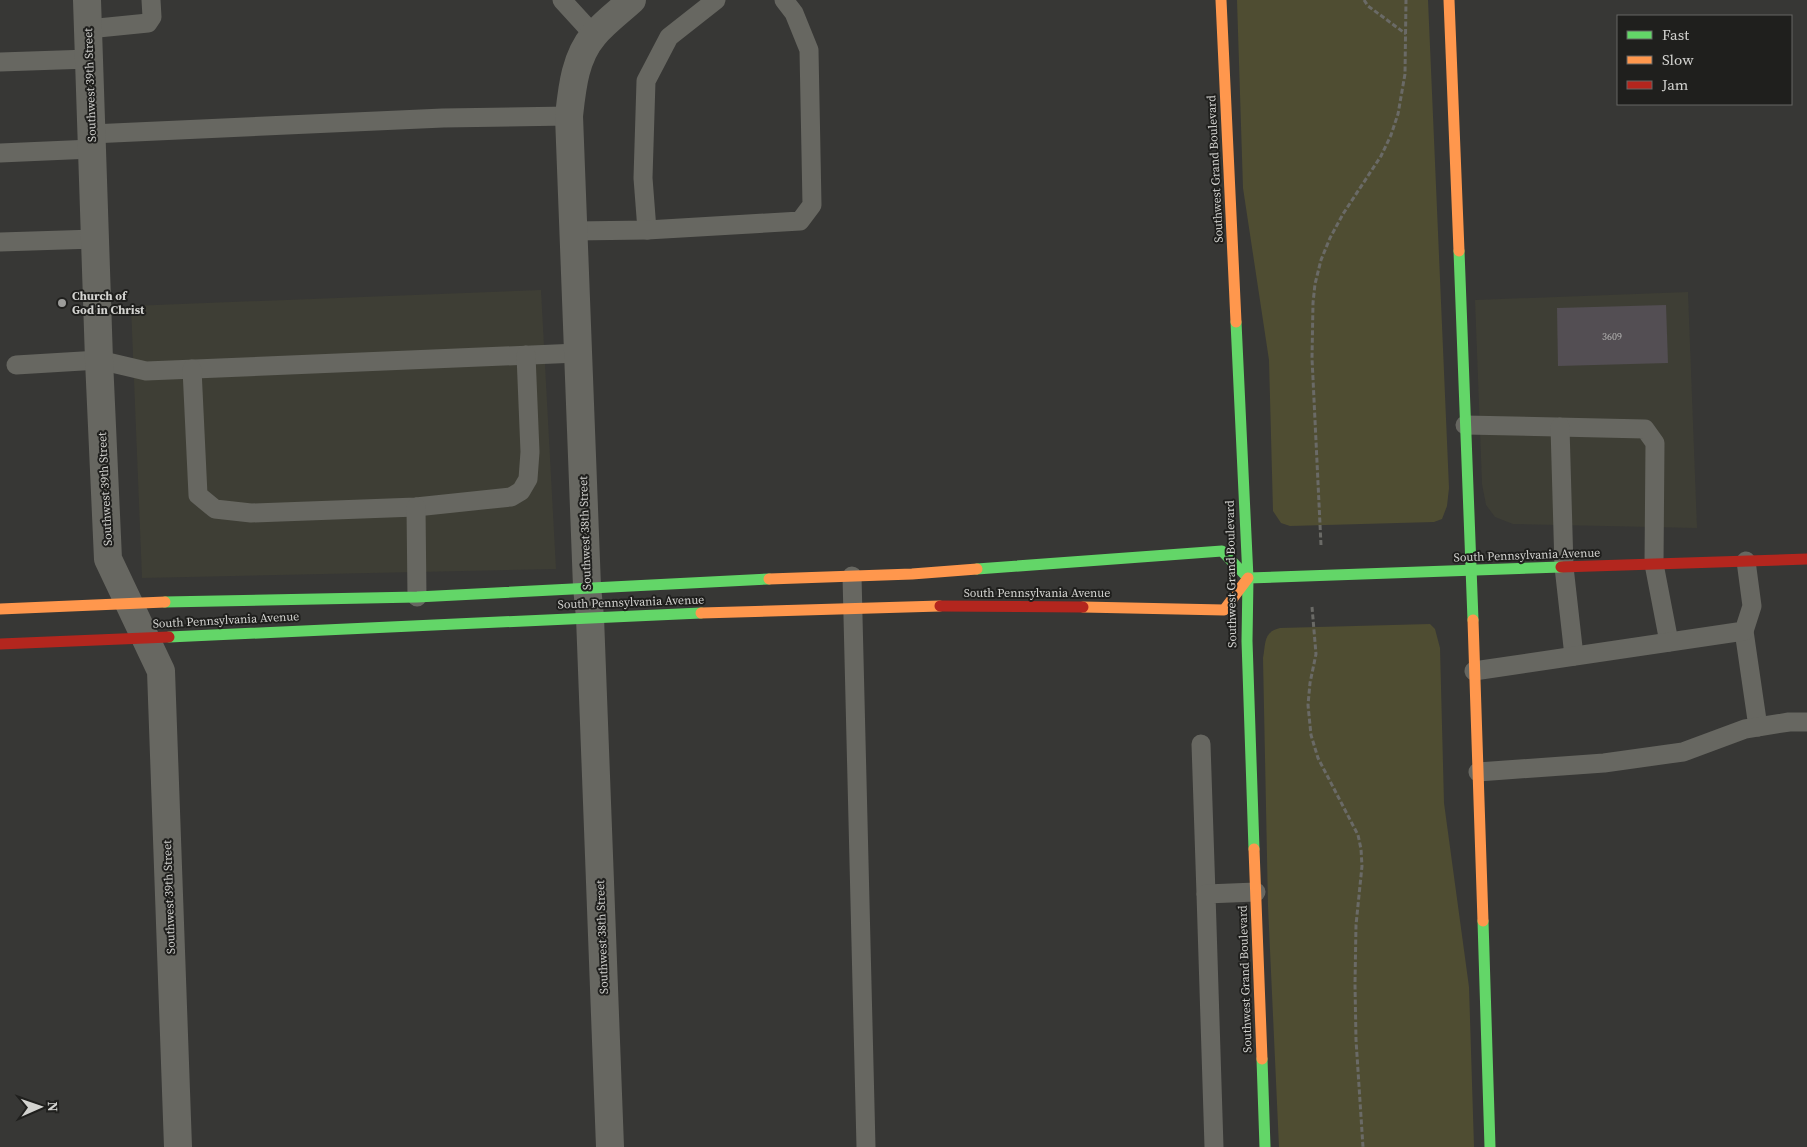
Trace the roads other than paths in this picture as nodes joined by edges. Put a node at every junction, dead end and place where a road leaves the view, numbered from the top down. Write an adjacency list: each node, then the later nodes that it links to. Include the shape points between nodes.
1 (87, 0): 9 (street, Southwest 39th Street)
2 (151, 0): 9 (lane, via 152,17 148,23)
3 (562, 0): 10 (lane)
4 (632, 0): 10 (street, Southwest 38th Street)
5 (716, 0): 16 (lane, via 669,37 646,81 642,178)
6 (784, 0): 16 (lane, via 794,13 809,50 812,205 800,221)
7 (1221, 0): 34 (main road, Southwest Grand Boulevard)
8 (1449, 0): 25 (main road)
9 (88, 29): 11 (street, Southwest 39th Street)
10 (594, 35): 13 (street, Southwest 38th Street, via 579,61)
11 (89, 59): 12 (lane); 14 (street, Southwest 39th Street)
12 (0, 62)
13 (569, 116): 14 (lane, via 443,118); 17 (street, Southwest 38th Street)
14 (92, 142): 15 (lane); 18 (street, Southwest 39th Street)
15 (0, 153)
16 (646, 230): 17 (lane)
17 (574, 231): 20 (street, Southwest 38th Street)
18 (95, 239): 19 (lane); 22 (street, Southwest 39th Street)
19 (0, 242)
20 (578, 353): 21 (lane); 35 (street, Southwest 38th Street)
21 (526, 355): 24 (lane); 27 (lane, via 530,452 528,479 521,491 511,497)
22 (99, 360): 23 (lane); 24 (lane, via 146,371); 37 (street, Southwest 39th Street, via 108,559)
23 (16, 365)
24 (192, 369): 27 (lane, via 198,495 215,509 251,513)
25 (1466, 425): 26 (lane); 32 (main road)
26 (1560, 427): 30 (lane, via 1645,429 1655,443); 31 (lane)
27 (416, 507): 36 (lane)
28 (1807, 559): 29 (main road, South Pennsylvania Avenue)
29 (1746, 561): 30 (main road, South Pennsylvania Avenue); 41 (lane, via 1752,606)
30 (1654, 564): 31 (main road, South Pennsylvania Avenue); 43 (lane)
31 (1564, 567): 32 (main road, South Pennsylvania Avenue); 45 (lane)
32 (1471, 570): 34 (main road, South Pennsylvania Avenue); 46 (main road)
33 (852, 576): 34 (main road, South Pennsylvania Avenue, via 1222,551); 35 (main road, South Pennsylvania Avenue); 39 (lane)
34 (1248, 578): 39 (main road, South Pennsylvania Avenue, via 1224,610 946,606); 51 (main road, Southwest Grand Boulevard, via 1246,641)
35 (587, 587): 36 (main road, South Pennsylvania Avenue); 40 (street, Southwest 38th Street)
36 (416, 597): 37 (main road, South Pennsylvania Avenue)
37 (128, 604): 38 (main road, South Pennsylvania Avenue); 42 (street, Southwest 39th Street)
38 (0, 609)
39 (853, 609): 40 (main road, South Pennsylvania Avenue); 55 (lane)
40 (590, 617): 42 (main road, South Pennsylvania Avenue); 54 (street, Southwest 38th Street)
41 (1744, 631): 43 (lane); 48 (lane)
42 (144, 637): 44 (main road, South Pennsylvania Avenue); 53 (street, Southwest 39th Street, via 160,671)
43 (1669, 642): 45 (lane)
44 (0, 644)
45 (1574, 656): 46 (lane)
46 (1474, 671): 50 (main road)
47 (1807, 722): 48 (lane)
48 (1758, 727): 50 (lane, via 1683,752 1604,763)
49 (1201, 744): 52 (lane)
50 (1478, 772): 58 (main road)
51 (1256, 892): 52 (lane); 57 (main road, Southwest Grand Boulevard)
52 (1206, 894): 56 (lane)
53 (178, 1147)
54 (610, 1147)
55 (866, 1147)
56 (1214, 1147)
57 (1265, 1147)
58 (1490, 1147)

